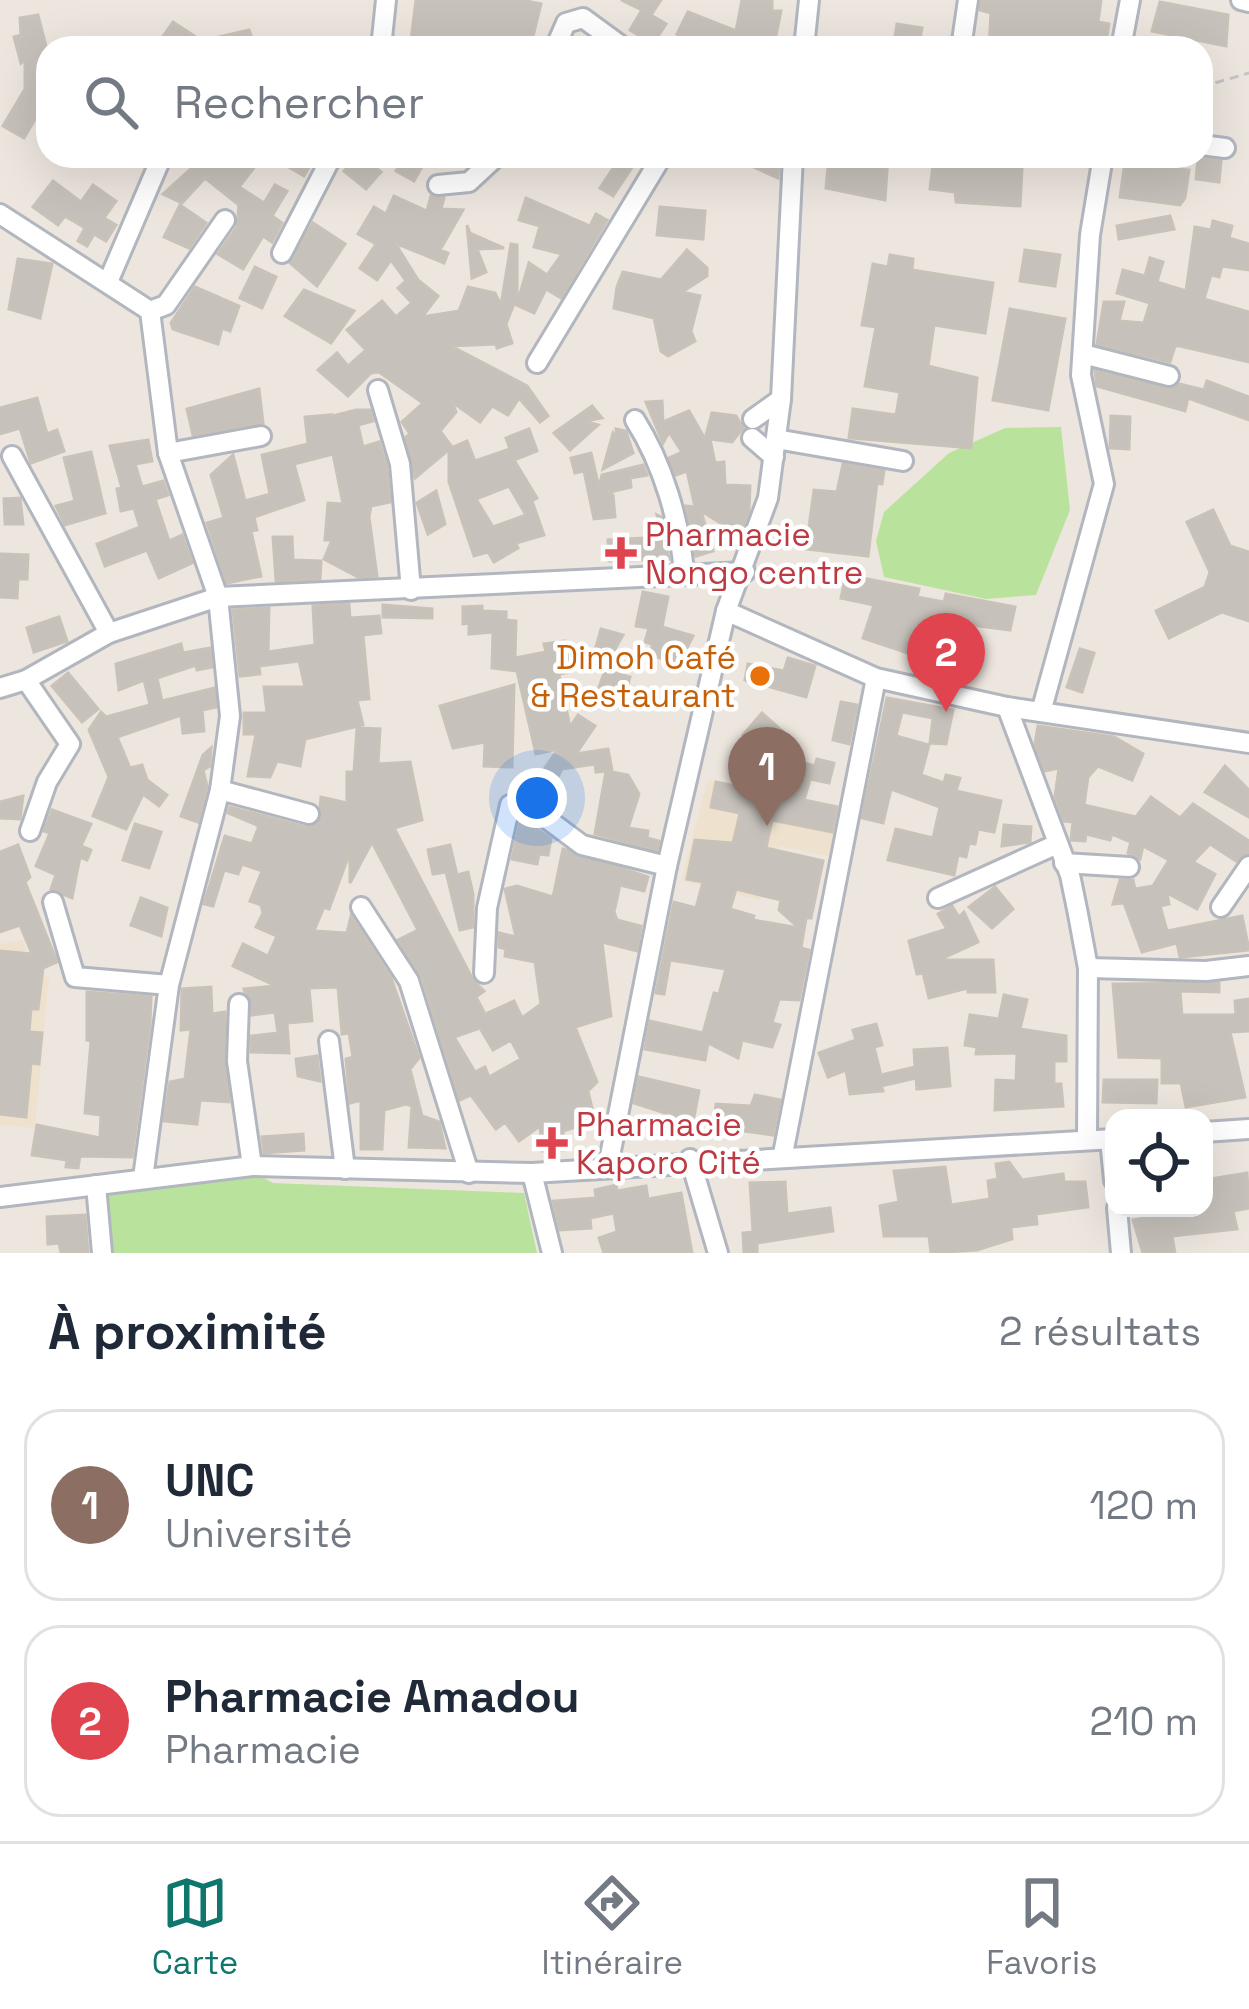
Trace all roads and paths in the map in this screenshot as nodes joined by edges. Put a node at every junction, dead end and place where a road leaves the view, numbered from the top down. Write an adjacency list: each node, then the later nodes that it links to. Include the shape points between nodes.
1 (386, 0): 5 (street)
2 (808, 0): 8 (street)
3 (968, 0): 9 (street)
4 (1130, 0): 10 (street)
5 (382, 36)
6 (560, 36): 7 (street, via 566,23 584,18)
7 (608, 36)
8 (805, 36)
9 (963, 36)
10 (1123, 36)
11 (1249, 73): 12 (path)
12 (1213, 84)
13 (1213, 146): 14 (street)
14 (1225, 148)
15 (157, 168): 25 (street)
16 (326, 168): 24 (street)
17 (484, 168): 21 (street, via 469,182)
18 (655, 168): 28 (street)
19 (791, 168): 31 (street)
20 (1101, 168): 27 (street)
21 (438, 185)
22 (0, 214): 25 (street)
23 (225, 220): 26 (street, via 166,305)
24 (282, 253)
25 (108, 282): 26 (street)
26 (150, 311): 35 (street)
27 (1082, 354): 29 (street); 48 (street, via 1084,406 1104,484)
28 (537, 363)
29 (1168, 376)
30 (377, 390): 40 (street, via 400,464)
31 (781, 399): 34 (street); 34 (street, via 753,429)
32 (635, 420): 39 (street, via 681,538)
33 (261, 436): 35 (street)
34 (775, 448): 37 (street); 38 (street)
35 (168, 452): 41 (street)
36 (12, 456): 43 (street)
37 (903, 461)
38 (745, 572): 39 (street); 42 (street)
39 (684, 573): 40 (street)
40 (411, 590): 41 (street)
41 (218, 597): 43 (street); 50 (street, via 230,716)
42 (726, 611): 44 (street); 54 (street)
43 (109, 633): 45 (street)
44 (875, 678): 47 (street); 71 (street)
45 (26, 680): 46 (street); 52 (street, via 70,744)
46 (0, 688)
47 (1007, 707): 48 (street); 53 (street)
48 (1041, 712): 49 (street)
49 (1249, 743)
50 (220, 790): 51 (street); 64 (street)
51 (309, 814)
52 (30, 831)
53 (1059, 854): 56 (street); 57 (street); 62 (street)
54 (667, 866): 63 (street, via 582,845 527,804 510,805 487,908); 74 (street)
55 (1249, 866): 60 (street)
56 (1129, 867)
57 (938, 898)
58 (53, 902): 64 (street, via 75,977)
59 (361, 907): 76 (street, via 410,981)
60 (1221, 907)
61 (1249, 966): 62 (street)
62 (1088, 968): 70 (street)
63 (484, 973)
64 (169, 985): 78 (street)
65 (239, 1004): 73 (street, via 237,1061)
66 (328, 1040): 75 (street)
67 (1249, 1129): 68 (street)
68 (1213, 1131)
69 (1105, 1139): 70 (street)
70 (1088, 1140): 71 (street)
71 (784, 1154): 72 (street)
72 (690, 1160): 74 (street); 84 (street)
73 (252, 1166): 75 (street); 78 (street)
74 (608, 1166): 77 (street)
75 (344, 1169): 76 (street)
76 (469, 1173): 77 (street)
77 (532, 1173): 83 (street)
78 (143, 1178): 79 (street)
79 (96, 1185): 80 (street); 82 (street)
80 (0, 1197)
81 (1118, 1217): 85 (street)
82 (101, 1253)
83 (552, 1253)
84 (718, 1253)
85 (1120, 1253)

